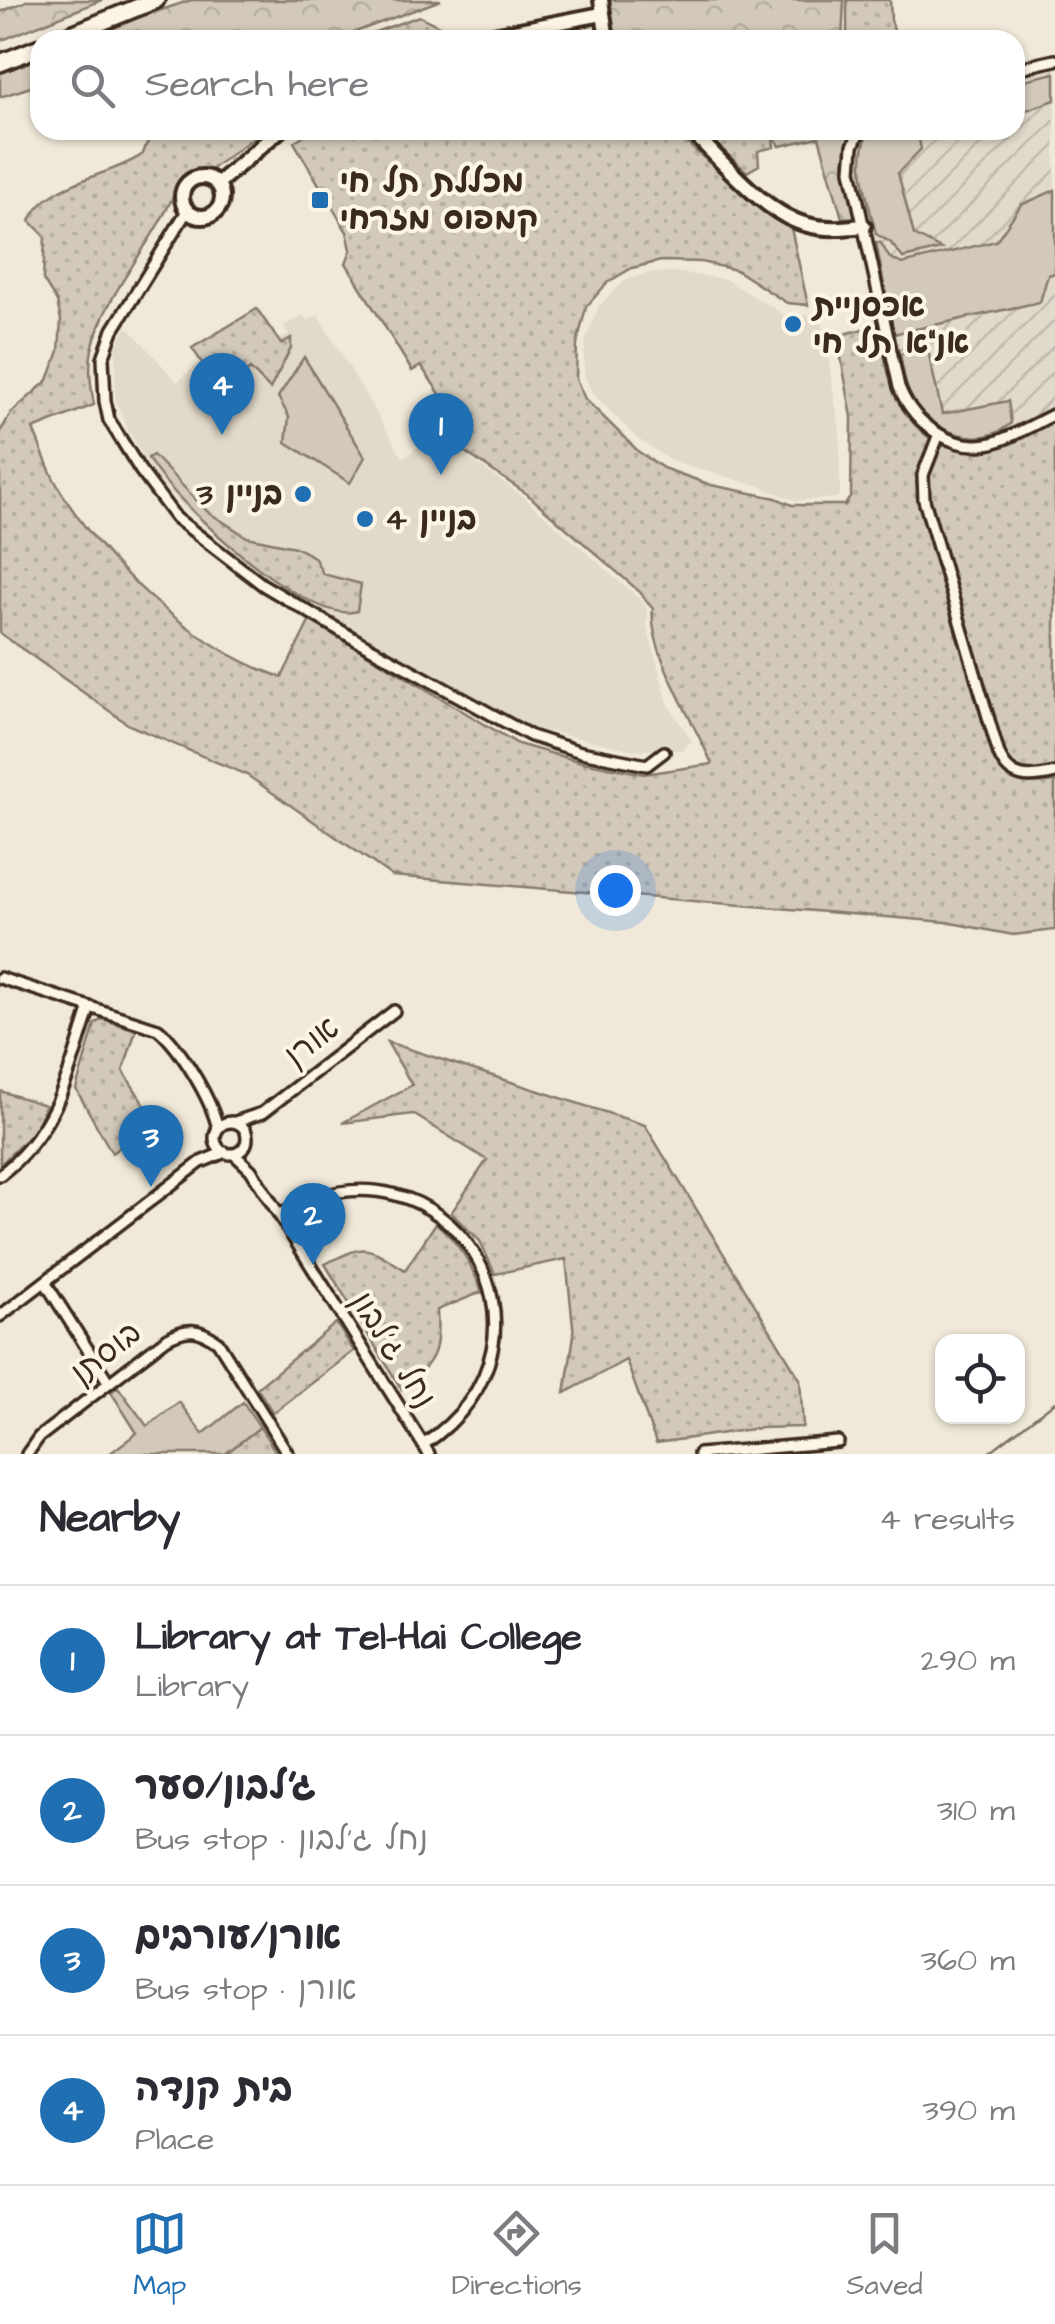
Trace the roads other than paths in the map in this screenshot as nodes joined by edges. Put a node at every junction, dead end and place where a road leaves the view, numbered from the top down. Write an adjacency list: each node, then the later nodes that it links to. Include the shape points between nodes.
1 (156, 0): 3 (highway)
2 (602, 7): 4 (street)
3 (82, 30)
4 (509, 30)
5 (30, 51): 7 (highway)
6 (1055, 60): 8 (street)
7 (0, 63)
8 (1025, 67)
9 (268, 140): 12 (street)
10 (701, 140): 14 (street, via 778,212 808,226)
11 (857, 140): 14 (street, via 850,160)
12 (217, 184): 13 (street, via 217,211 199,217); 13 (street, via 201,177 186,184)
13 (187, 211): 17 (street, via 113,330 104,358 109,420 176,518 263,585 531,736 647,764)
14 (864, 226): 16 (street, via 899,386 913,413)
15 (1055, 414): 16 (street, via 985,444)
16 (939, 434): 18 (street, via 923,475 924,500 999,754 1008,770 1024,778)
17 (664, 752)
18 (1055, 772)
19 (0, 978): 20 (street)
20 (90, 1007): 22 (street, via 158,1028); 30 (street, via 54,1113 32,1147)
21 (394, 1011): 23 (street, אורן)
22 (211, 1106): 24 (street); 25 (street)
23 (262, 1113): 24 (street, אורן); 26 (street, אורן)
24 (233, 1122): 25 (street); 26 (street, via 242,1126)
25 (216, 1133): 27 (street, via 219,1148); 28 (street)
26 (246, 1142): 27 (street); 29 (street, נחל ג'לבון)
27 (229, 1153): 28 (street); 29 (street, נחל ג'לבון)
28 (194, 1167): 32 (street)
29 (251, 1170): 31 (street, נחל ג'לבון)
30 (0, 1176)
31 (279, 1215): 36 (street, נחל ג'לבון); 36 (street, via 323,1195 375,1190 431,1210 472,1250 492,1298 492,1353 470,1404)
32 (46, 1282): 33 (street); 34 (street)
33 (0, 1316)
34 (109, 1383): 37 (street, בוסתן); 38 (street, בוסתן, via 179,1331 205,1332 218,1342)
35 (838, 1442): 39 (street)
36 (426, 1450)
37 (26, 1454)
38 (288, 1454)
39 (699, 1454)

